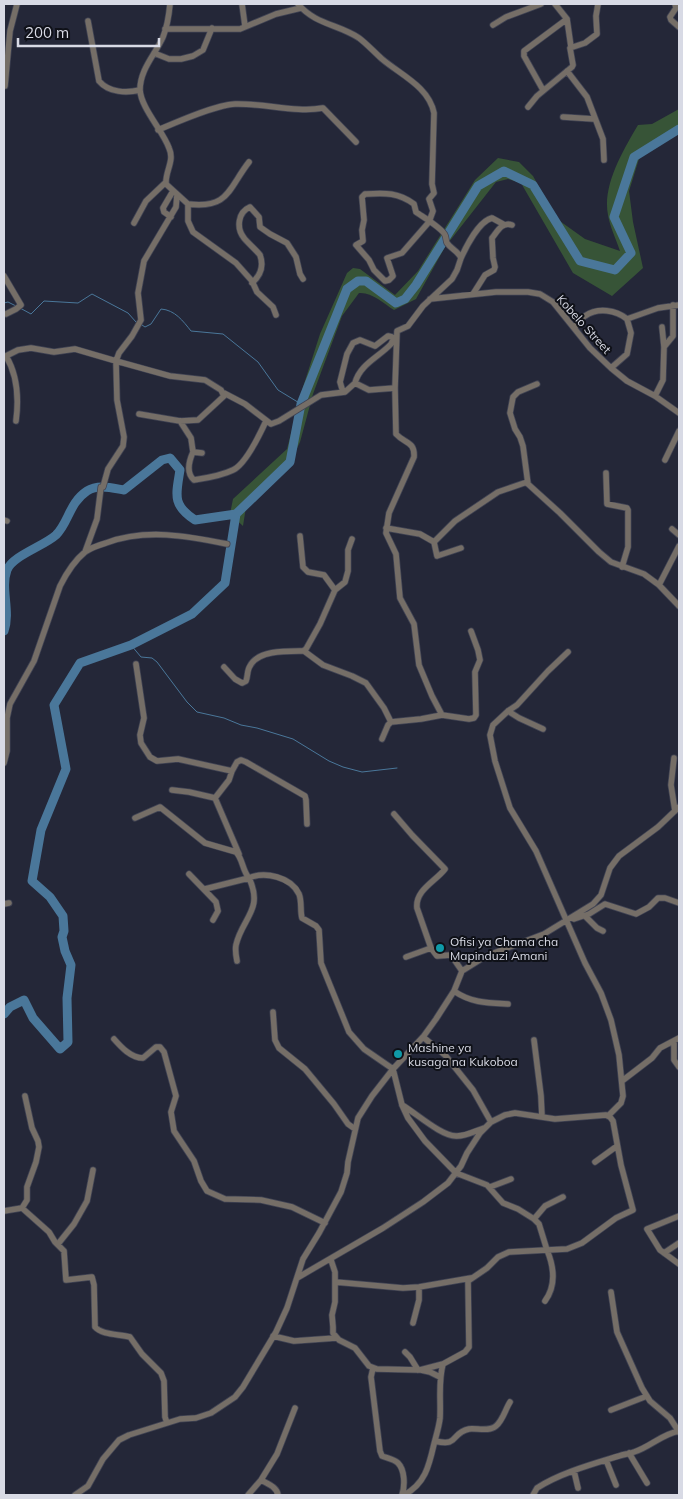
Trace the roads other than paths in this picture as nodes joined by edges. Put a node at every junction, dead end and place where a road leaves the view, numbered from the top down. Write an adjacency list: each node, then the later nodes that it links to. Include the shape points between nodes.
1 (17, 4): 19 (street, via 10,31)
2 (170, 4): 15 (street)
3 (242, 4): 12 (street)
4 (541, 4): 11 (street)
5 (555, 4): 9 (street)
6 (598, 4): 16 (street, via 597,34)
7 (675, 4): 13 (street, via 670,17)
8 (300, 6): 12 (street); 32 (street, via 324,23 358,38 430,99 434,113 434,193 429,199 433,211)
9 (567, 19): 16 (street); 21 (street, via 524,51)
10 (88, 21): 20 (street, via 102,85 121,92)
11 (493, 25)
12 (245, 26): 14 (street, via 240,29)
13 (679, 27)
14 (212, 28): 15 (street); 17 (street, via 203,50 193,56 169,59)
15 (165, 29): 17 (street)
16 (571, 47): 18 (street, via 573,65)
17 (154, 53): 20 (street, via 144,69)
18 (567, 71): 21 (street); 24 (street, via 586,97)
19 (5, 86)
20 (140, 90): 25 (street)
21 (543, 90): 22 (street)
22 (528, 107)
23 (564, 117): 24 (street)
24 (594, 119): 27 (street, via 603,139)
25 (158, 130): 26 (street, via 230,105 302,110 323,108); 29 (street, via 172,158)
26 (356, 142)
27 (604, 160)
28 (249, 162): 30 (street, via 234,188 222,199 210,204)
29 (171, 189): 30 (street); 31 (street, via 177,205); 31 (street, via 163,208); 33 (street, via 146,201)
30 (188, 204): 39 (street, via 188,224 193,232 236,263)
31 (171, 217): 50 (street, via 144,261 138,293 140,320)
32 (429, 222): 32 (street, via 416,212 408,199 395,194 365,194 362,197 363,241 356,246 385,281 392,276 387,258 402,253); 36 (street, via 445,233 447,243)
33 (134, 223)
34 (503, 224): 35 (street); 36 (street, via 492,218 485,220); 40 (street, via 491,240 496,267 485,275)
35 (512, 225)
36 (461, 258): 41 (street, via 452,279)
37 (4, 276): 43 (street, via 21,305)
38 (303, 279): 39 (street, via 287,242 260,227 259,217 250,208 245,209 239,218 239,226 244,238 260,255 262,272)
39 (252, 282): 44 (street)
40 (473, 294): 41 (street, Kobelo Street); 47 (street, Kobelo Street, via 540,294 553,302)
41 (430, 299): 54 (street, via 408,326 396,331)
42 (676, 305): 45 (street); 48 (street, via 673,336)
43 (6, 314)
44 (276, 315)
45 (628, 319): 47 (street, via 615,312 596,312 583,317); 51 (street, via 631,333 627,354)
46 (662, 327): 48 (street)
47 (574, 328): 51 (street, Kobelo Street)
48 (664, 347): 57 (street, via 663,380)
49 (5, 357): 50 (street, via 30,348 54,352 75,349); 60 (street, via 13,369 18,395)
50 (116, 361): 56 (street, via 170,376 205,380); 78 (street, via 123,446 101,487 97,519)
51 (611, 368): 57 (street, Kobelo Street, via 626,381)
52 (355, 383): 54 (street, via 369,390); 55 (street); 55 (street, via 362,369 391,344 392,337 388,336 375,346 360,340 353,343 340,382)
53 (537, 384): 68 (street, via 513,397 510,413 526,458)
54 (395, 388): 69 (street, via 396,434 412,445 414,457 394,498)
55 (343, 392): 62 (street, via 321,395 279,421 271,424)
56 (224, 393): 61 (street, via 222,400 201,419); 62 (street)
57 (655, 396): 58 (street, Kobelo Street)
58 (679, 413)
59 (139, 414): 61 (street)
60 (16, 421)
61 (180, 421): 64 (street, via 191,438)
62 (266, 421): 64 (street, via 252,448 233,470 194,480 189,471)
63 (679, 431): 66 (street)
64 (193, 452): 65 (street)
65 (202, 453)
66 (665, 460)
67 (606, 473): 79 (street, via 607,504 628,510 628,547)
68 (527, 482): 74 (street, via 498,492 455,521); 79 (street, via 599,552)
69 (386, 528): 74 (street, via 420,534); 89 (street, via 396,554 400,598 414,624 419,666)
70 (672, 529): 71 (street)
71 (679, 535)
72 (300, 536): 81 (street, via 303,567 308,572 324,575)
73 (352, 539): 81 (street, via 347,554 345,582)
74 (434, 542): 77 (street, via 437,556)
75 (227, 544): 78 (street, via 146,534 123,537)
76 (679, 546): 80 (street)
77 (461, 548)
78 (85, 552): 94 (street, via 60,586 34,661 10,704)
79 (622, 567): 80 (street, via 644,574)
80 (659, 585): 82 (street)
81 (334, 590): 84 (street)
82 (679, 606)
83 (471, 631): 89 (street, via 480,660 475,672 476,715 469,719)
84 (304, 651): 87 (street, via 267,654 254,660 248,668 246,681 242,683); 90 (street, via 323,665 366,683)
85 (568, 652): 88 (street)
86 (136, 664): 95 (street, via 144,718 141,743 150,757 157,761 178,759)
87 (224, 667)
88 (508, 711): 91 (street); 109 (street, via 493,725 490,735 495,762 510,808 536,851)
89 (442, 715): 90 (street)
90 (391, 722): 92 (street)
91 (543, 729)
92 (382, 739)
93 (674, 758): 98 (street, via 671,785)
94 (4, 763)
95 (232, 771): 97 (street); 101 (street, via 240,760 246,762 305,796)
96 (172, 790): 97 (street)
97 (215, 798): 102 (street)
98 (677, 809): 109 (street, via 619,856 610,868 601,895 593,904)
99 (394, 814): 111 (street, via 445,868 417,901)
100 (135, 818): 102 (street, via 160,808 205,843)
101 (307, 824)
102 (240, 856): 104 (street, via 244,873)
103 (188, 874): 105 (street)
104 (249, 878): 105 (street); 113 (street, via 254,888 252,911 236,944); 123 (street, via 271,876 296,889 302,918 319,930 321,963 349,1032 364,1049)
105 (205, 889): 108 (street, via 218,904)
106 (679, 903): 107 (street, via 658,898 636,914 605,904)
107 (585, 916): 109 (street); 110 (street)
108 (213, 920)
109 (567, 920): 114 (street, via 544,934 486,956); 124 (street, via 611,1020)
110 (603, 931)
111 (431, 948): 112 (street); 114 (street, via 436,956 452,955)
112 (406, 957)
113 (237, 961)
114 (462, 971): 115 (street)
115 (454, 991): 116 (street, via 471,1001); 118 (street)
116 (508, 1004)
117 (273, 1012): 131 (street, via 278,1048 305,1069)
118 (423, 1037): 123 (street); 129 (street, via 445,1055 474,1092)
119 (114, 1039): 143 (street, via 137,1058 143,1058 156,1047 164,1052 176,1096 171,1112 174,1131 194,1161 207,1191 225,1199 261,1200 292,1207)
120 (534, 1040): 128 (street)
121 (677, 1040): 122 (street, via 674,1060); 124 (street, via 660,1048)
122 (679, 1067)
123 (393, 1069): 126 (street); 131 (street, via 363,1109)
124 (622, 1081): 127 (street, via 623,1100)
125 (25, 1096): 139 (street, via 39,1147 27,1187 27,1200)
126 (402, 1105): 130 (street, via 438,1130 454,1136); 135 (street, via 425,1141)
127 (608, 1116): 128 (street); 132 (street, via 613,1121)
128 (542, 1117): 129 (street, via 515,1113)
129 (491, 1122): 130 (street)
130 (484, 1128): 135 (street)
131 (355, 1129): 143 (street, via 340,1195)
132 (617, 1146): 133 (street); 146 (street, via 632,1210 582,1243 567,1249)
133 (595, 1162)
134 (93, 1170): 145 (street, via 86,1200 74,1224)
135 (456, 1172): 137 (street); 148 (street, via 448,1183 423,1202)
136 (511, 1180): 137 (street)
137 (490, 1187): 142 (street, via 499,1200)
138 (563, 1197): 142 (street, via 545,1206)
139 (22, 1208): 140 (street); 145 (street)
140 (4, 1211)
141 (679, 1216): 147 (street, via 647,1229)
142 (534, 1219): 146 (street)
143 (325, 1222): 150 (street, via 303,1259)
144 (679, 1243): 147 (street)
145 (58, 1244): 168 (street, via 64,1251 66,1280 92,1277 96,1329 130,1337 161,1373)
146 (547, 1250): 151 (street, via 509,1252); 155 (street, via 553,1280)
147 (664, 1253): 149 (street)
148 (330, 1260): 150 (street); 152 (street)
149 (679, 1264)
150 (297, 1278): 157 (street)
151 (471, 1278): 153 (street); 160 (street, via 468,1285 469,1347 466,1352)
152 (335, 1282): 153 (street); 158 (street, via 332,1315)
153 (419, 1287): 156 (street)
154 (611, 1292): 164 (street, via 616,1328)
155 (545, 1301)
156 (413, 1323)
157 (273, 1336): 158 (street, via 294,1341); 168 (street, via 243,1387 228,1402 211,1413)
158 (336, 1338): 161 (street, via 355,1348)
159 (405, 1352): 162 (street)
160 (443, 1364): 162 (street); 163 (street)
161 (373, 1368): 162 (street); 181 (street, via 371,1377 380,1451 382,1456 395,1461 401,1468)
162 (419, 1370): 163 (street)
163 (440, 1377): 170 (street, via 439,1425)
164 (647, 1396): 167 (street); 169 (street, via 673,1421)
165 (510, 1402): 170 (street, via 496,1426 468,1429 449,1443)
166 (295, 1408): 174 (street, via 277,1454)
167 (611, 1410)
168 (168, 1423): 178 (street, via 119,1440 103,1459 88,1486)
169 (679, 1432): 171 (street)
170 (435, 1441): 181 (street, via 424,1478 414,1490)
171 (629, 1453): 172 (street); 175 (street)
172 (606, 1460): 173 (street); 176 (street)
173 (574, 1471): 177 (street); 182 (street, via 538,1487)
174 (261, 1480): 179 (street); 180 (street, via 274,1487)
175 (647, 1483)
176 (616, 1485)
177 (578, 1488)
178 (75, 1495)
179 (248, 1495)
180 (278, 1495)
181 (403, 1495)
182 (533, 1495)

